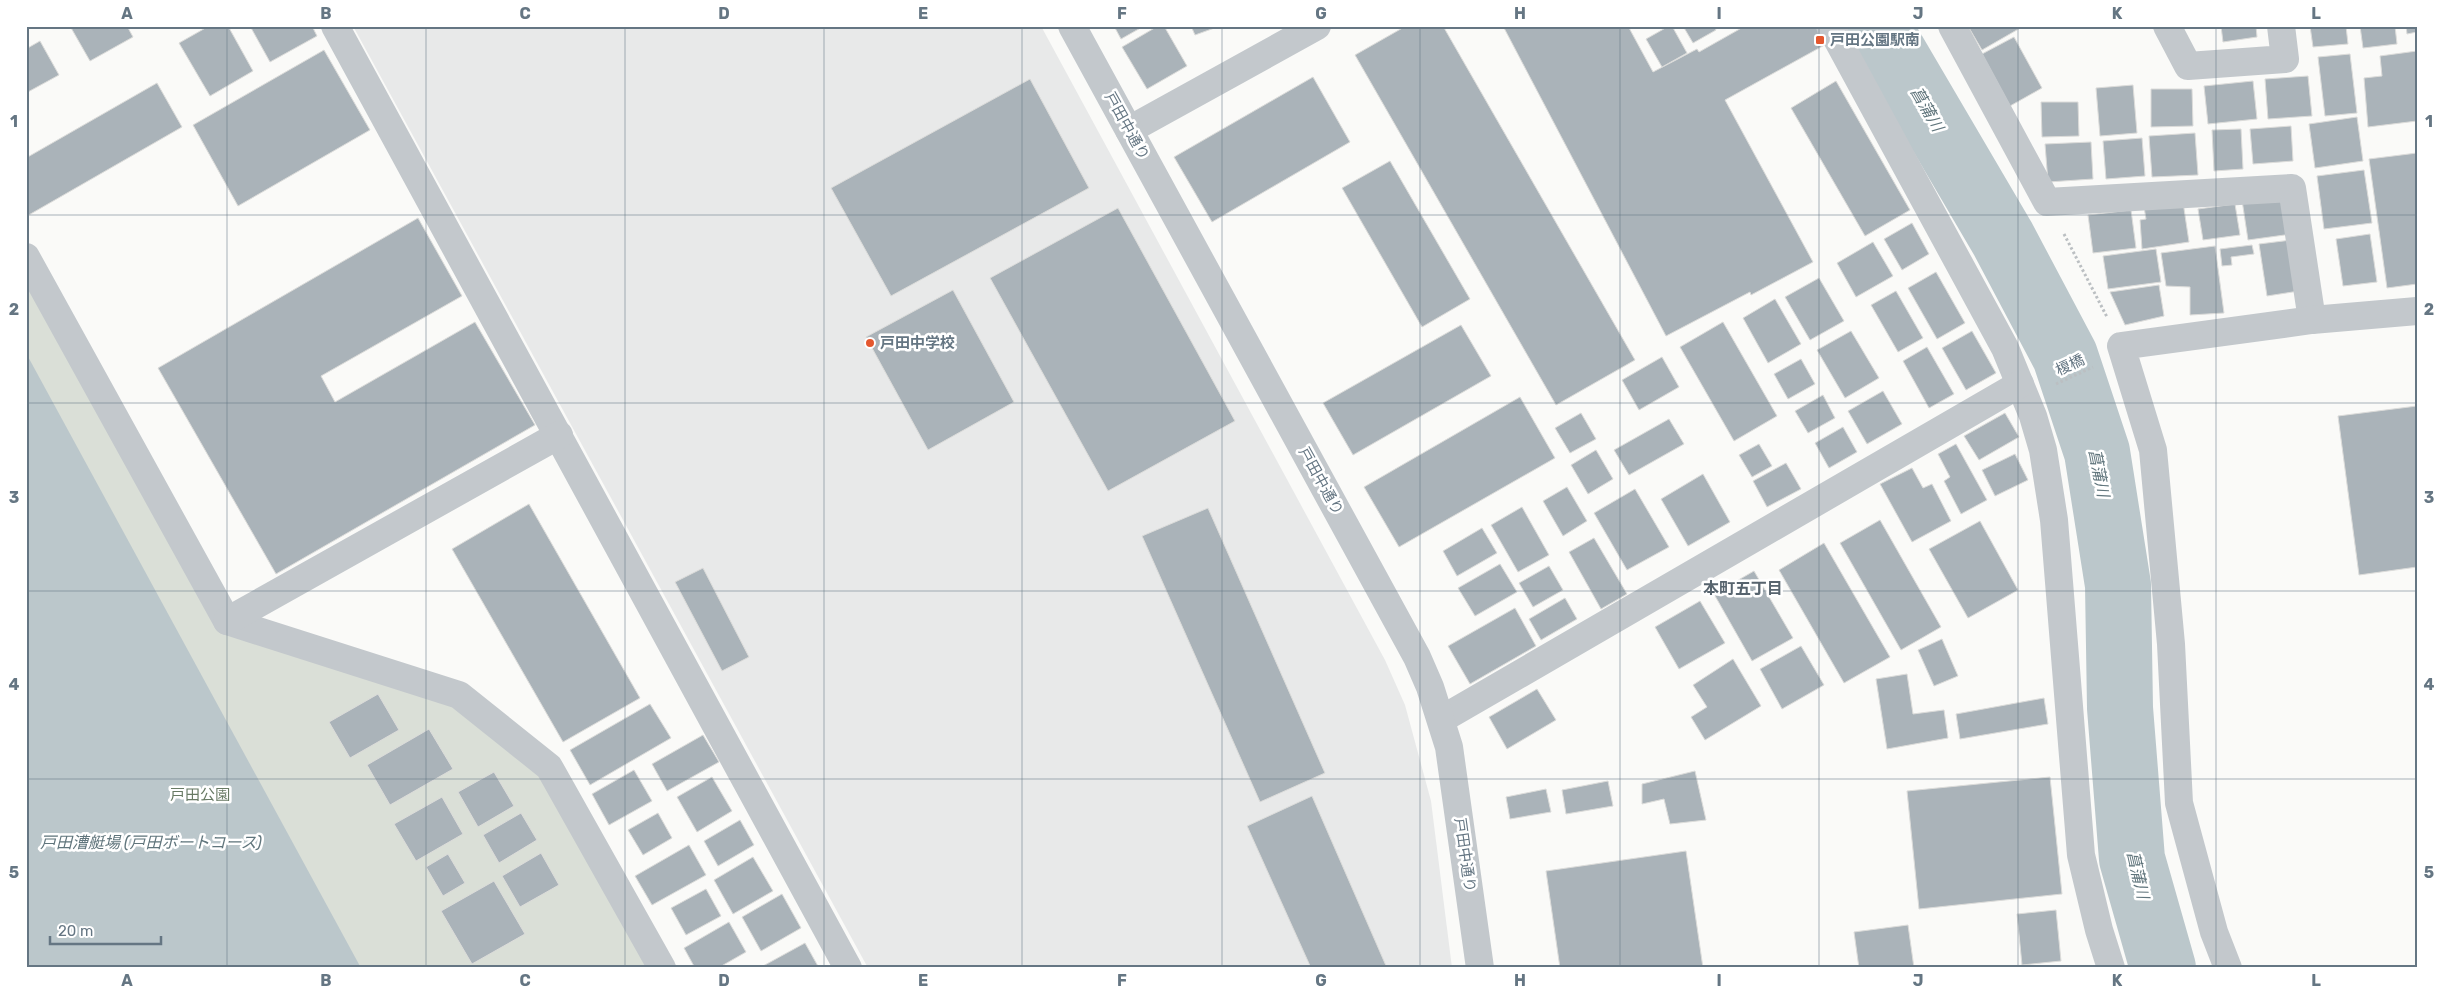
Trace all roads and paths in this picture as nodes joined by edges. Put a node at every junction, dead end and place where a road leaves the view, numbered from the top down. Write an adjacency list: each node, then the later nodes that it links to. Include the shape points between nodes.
1 (335, 26): 17 (street)
2 (1072, 26): 8 (street, 戸田中通り)
3 (1317, 26): 8 (street)
4 (1830, 26): 15 (street, via 2005,348)
5 (1952, 26): 9 (street)
6 (2167, 26): 7 (street, via 2188,66 2284,59)
7 (2281, 26)
8 (1129, 130): 19 (street, 戸田中通り, via 1417,656)
9 (2048, 202): 12 (street, via 2292,188); 13 (path)
10 (26, 257): 18 (street)
11 (2417, 312): 12 (street)
12 (2312, 320): 13 (street)
13 (2122, 346): 24 (street, via 2153,450 2171,644 2179,804 2214,932)
14 (2095, 366): 16 (path, 榎橋)
15 (2020, 384): 19 (street); 23 (street, via 2033,416 2050,485 2081,855 2098,930)
16 (2053, 385)
17 (559, 435): 18 (street); 21 (street)
18 (227, 621): 20 (street, via 459,695 549,768)
19 (1442, 719): 22 (street, 戸田中通り, via 1455,775)
20 (662, 968)
21 (848, 968)
22 (1480, 968)
23 (2111, 968)
24 (2228, 968)

